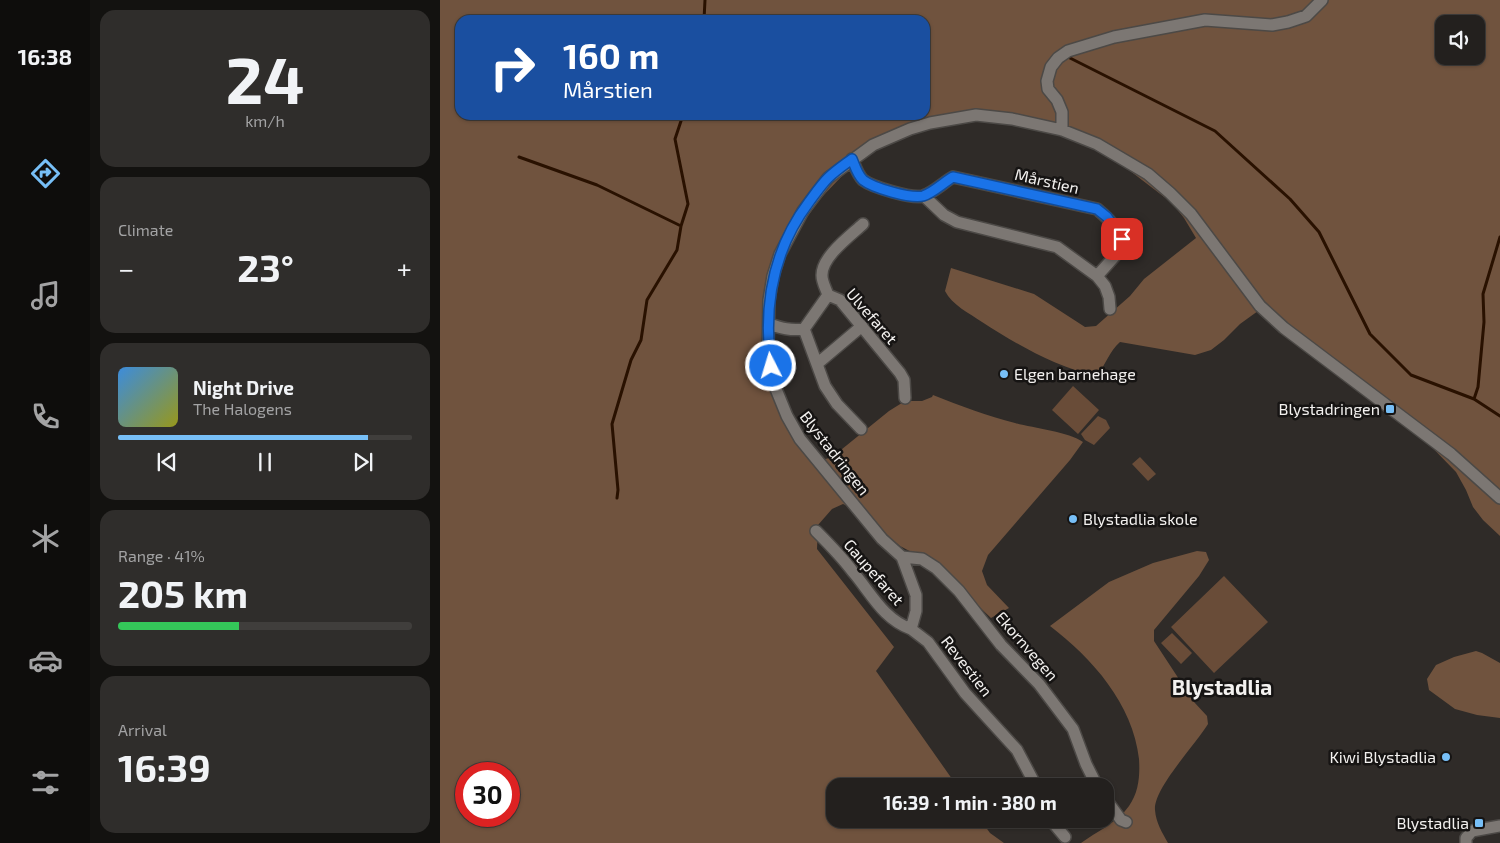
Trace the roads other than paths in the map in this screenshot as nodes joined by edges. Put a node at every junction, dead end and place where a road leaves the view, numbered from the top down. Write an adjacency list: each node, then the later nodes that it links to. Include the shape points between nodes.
1 (1322, 0): 2 (street, via 1306,16 1288,22 1206,20 1114,37 1068,51 1051,67 1047,81 1048,89 1062,112)
2 (1062, 130): 3 (street, Blystadringen, via 976,115 910,128); 15 (street, Blystadringen, via 1097,144 1148,174 1191,214 1260,306 1284,328 1451,454)
3 (852, 159): 4 (street, via 862,179 875,187); 9 (street, Blystadringen, via 828,178 791,231 773,276)
4 (924, 196): 6 (street, via 944,215 957,222 1057,247); 6 (street, Mårstien, via 953,177 1097,209 1107,217 1122,239 1123,247)
5 (864, 224): 7 (street, via 828,258 822,277)
6 (1097, 276): 8 (street, via 1105,286)
7 (828, 295): 10 (street, Ulvefaret, via 840,300); 11 (street, Ulvefaret)
8 (1110, 309)
9 (769, 324): 11 (street, via 784,329); 17 (street, Blystadringen, via 771,366 786,416 800,439 882,539)
10 (862, 326): 12 (street); 13 (street, Ulvefaret, via 904,380)
11 (804, 329): 12 (street)
12 (816, 364): 14 (street, via 837,404)
13 (905, 398)
14 (861, 429)
15 (1500, 498)
16 (816, 530): 18 (street, Gaupefaret, via 886,614 900,625)
17 (902, 557): 18 (street, via 916,595); 20 (street, Ekornvegen, via 922,559 959,591 1073,729)
18 (911, 628): 19 (street, Revestien, via 928,642 965,693 1017,750)
19 (1032, 778)
20 (1093, 778)
21 (1114, 810): 22 (street)
22 (1126, 822)
23 (1500, 826): 26 (street, via 1472,831)
24 (1058, 828): 25 (street)
25 (1065, 837)
26 (1466, 843)

